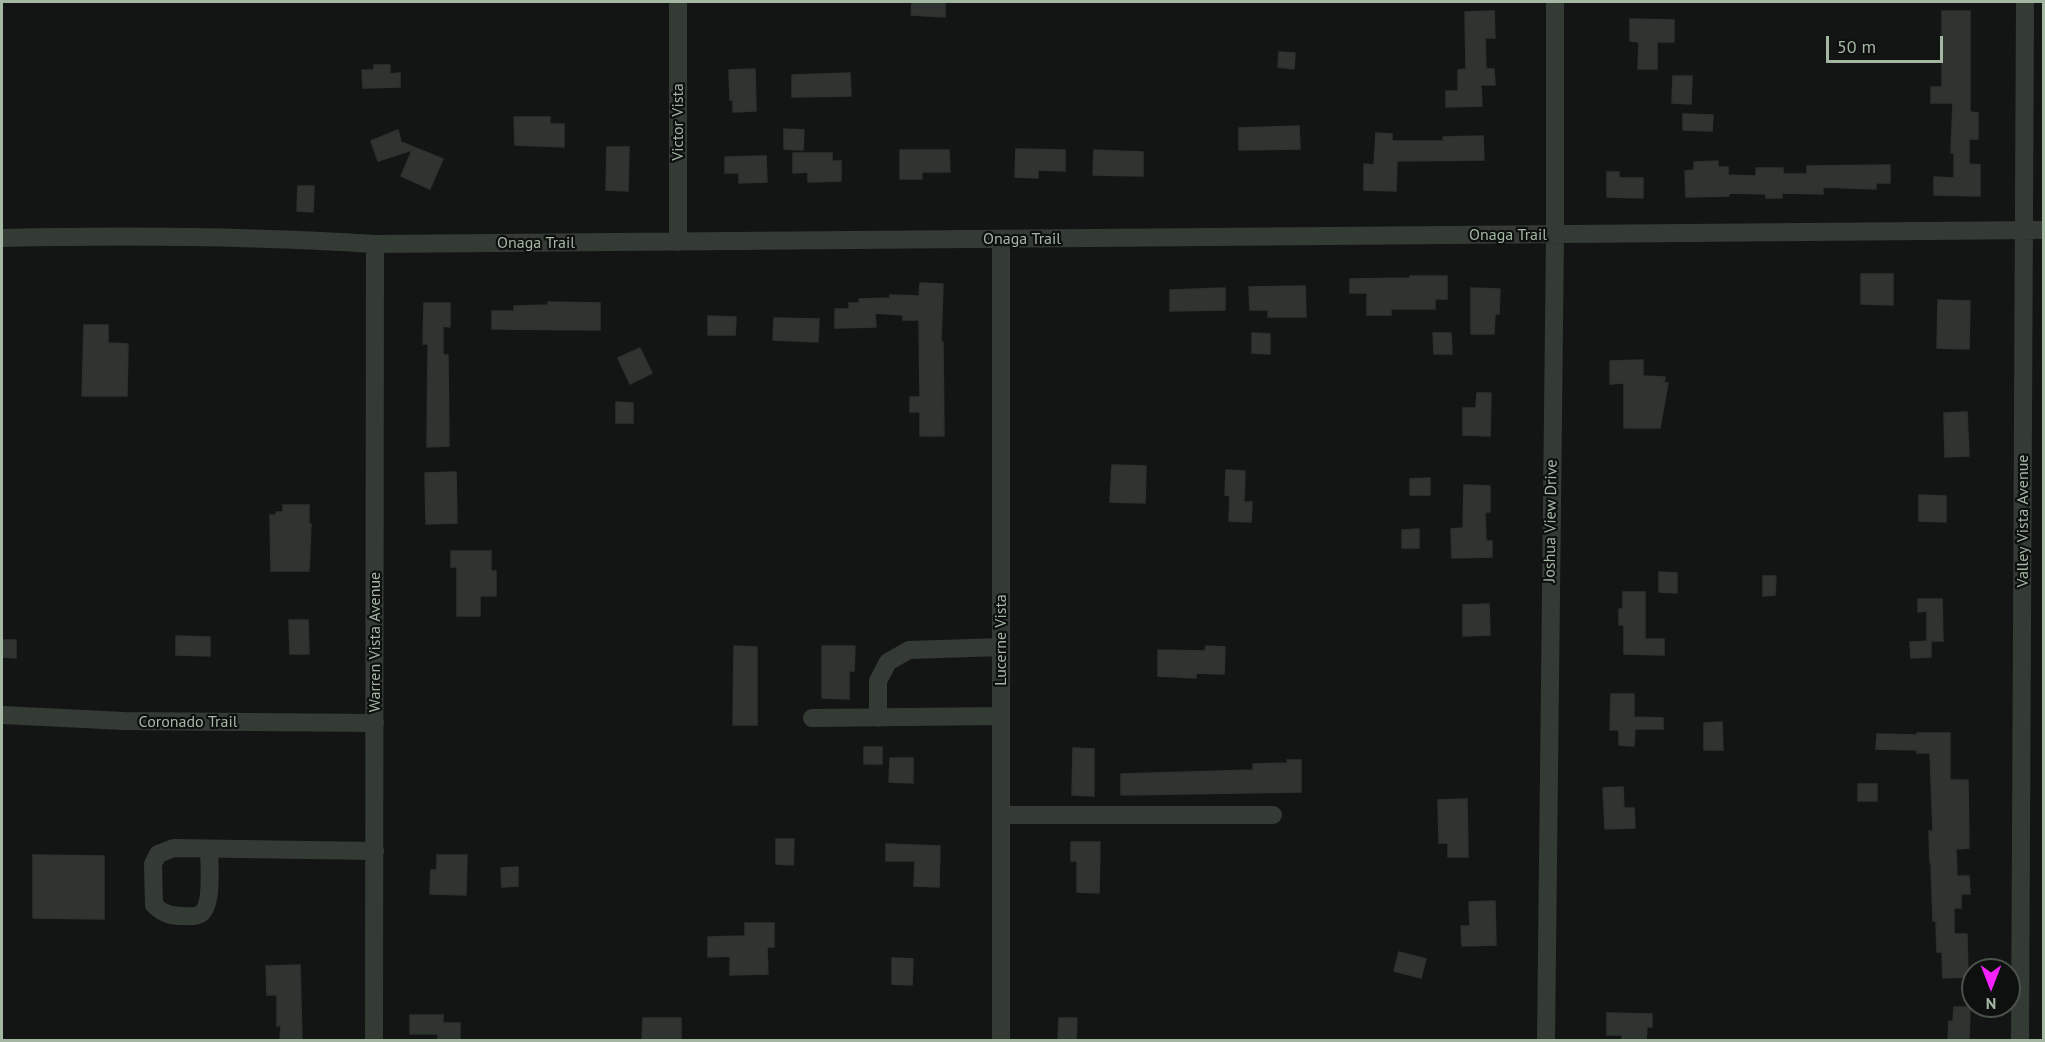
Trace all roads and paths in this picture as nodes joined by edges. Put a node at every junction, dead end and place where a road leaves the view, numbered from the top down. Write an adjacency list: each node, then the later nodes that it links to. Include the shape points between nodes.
1 (678, 2): 9 (street, Victor Vista)
2 (1555, 2): 6 (street, Joshua View Drive)
3 (2025, 2): 4 (street, Valley Vista Avenue)
4 (2024, 230): 5 (street, Onaga Trail); 6 (street, Onaga Trail); 24 (street, Valley Vista Avenue)
5 (2043, 230)
6 (1554, 235): 8 (street, Onaga Trail); 23 (street, Joshua View Drive)
7 (2, 237): 10 (street, Onaga Trail, via 133,235)
8 (1001, 239): 9 (street, Onaga Trail); 11 (street, Lucerne Vista)
9 (678, 242): 10 (street, Onaga Trail)
10 (375, 244): 16 (street, Warren Vista Avenue)
11 (1001, 647): 13 (street, Lucerne Vista); 15 (street, via 909,650 888,662 878,681)
12 (2, 715): 16 (street, Coronado Trail, via 124,721)
13 (1001, 716): 15 (street); 17 (street, Lucerne Vista)
14 (812, 718): 15 (street)
15 (878, 718)
16 (375, 723): 20 (street, Warren Vista Avenue)
17 (1001, 815): 18 (street); 22 (street, Lucerne Vista)
18 (1273, 815)
19 (209, 849): 20 (street)
20 (375, 851): 21 (street, Warren Vista Avenue)
21 (374, 1041)
22 (1001, 1041)
23 (1546, 1041)
24 (2020, 1041)

